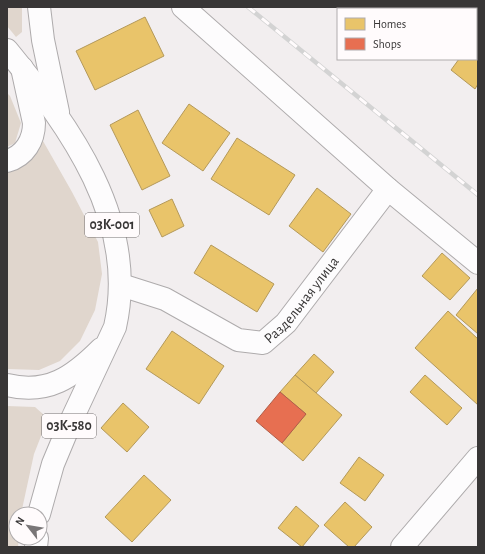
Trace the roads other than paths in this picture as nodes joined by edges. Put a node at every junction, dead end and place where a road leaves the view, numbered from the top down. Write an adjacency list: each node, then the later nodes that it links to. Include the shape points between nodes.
1 (40, 7): 5 (street, 03К-001, via 43,40)
2 (183, 7): 7 (street)
3 (7, 50): 4 (street, 03К-001)
4 (22, 68): 5 (street, 03К-001); 6 (street, via 34,131 32,140 23,152)
5 (60, 119): 9 (street, 03К-001, via 91,171 109,212 118,247)
6 (7, 161)
7 (388, 189): 8 (street); 9 (street, Раздельная улица, via 286,323 263,343 238,340 165,299)
8 (478, 263)
9 (121, 285): 10 (street, 03К-001, via 119,311)
10 (110, 341): 11 (street, 03К-001, via 62,380 46,387 24,389); 13 (street, 03К-580, via 53,464)
11 (7, 385)
12 (478, 458): 14 (street)
13 (42, 506)
14 (402, 547)

